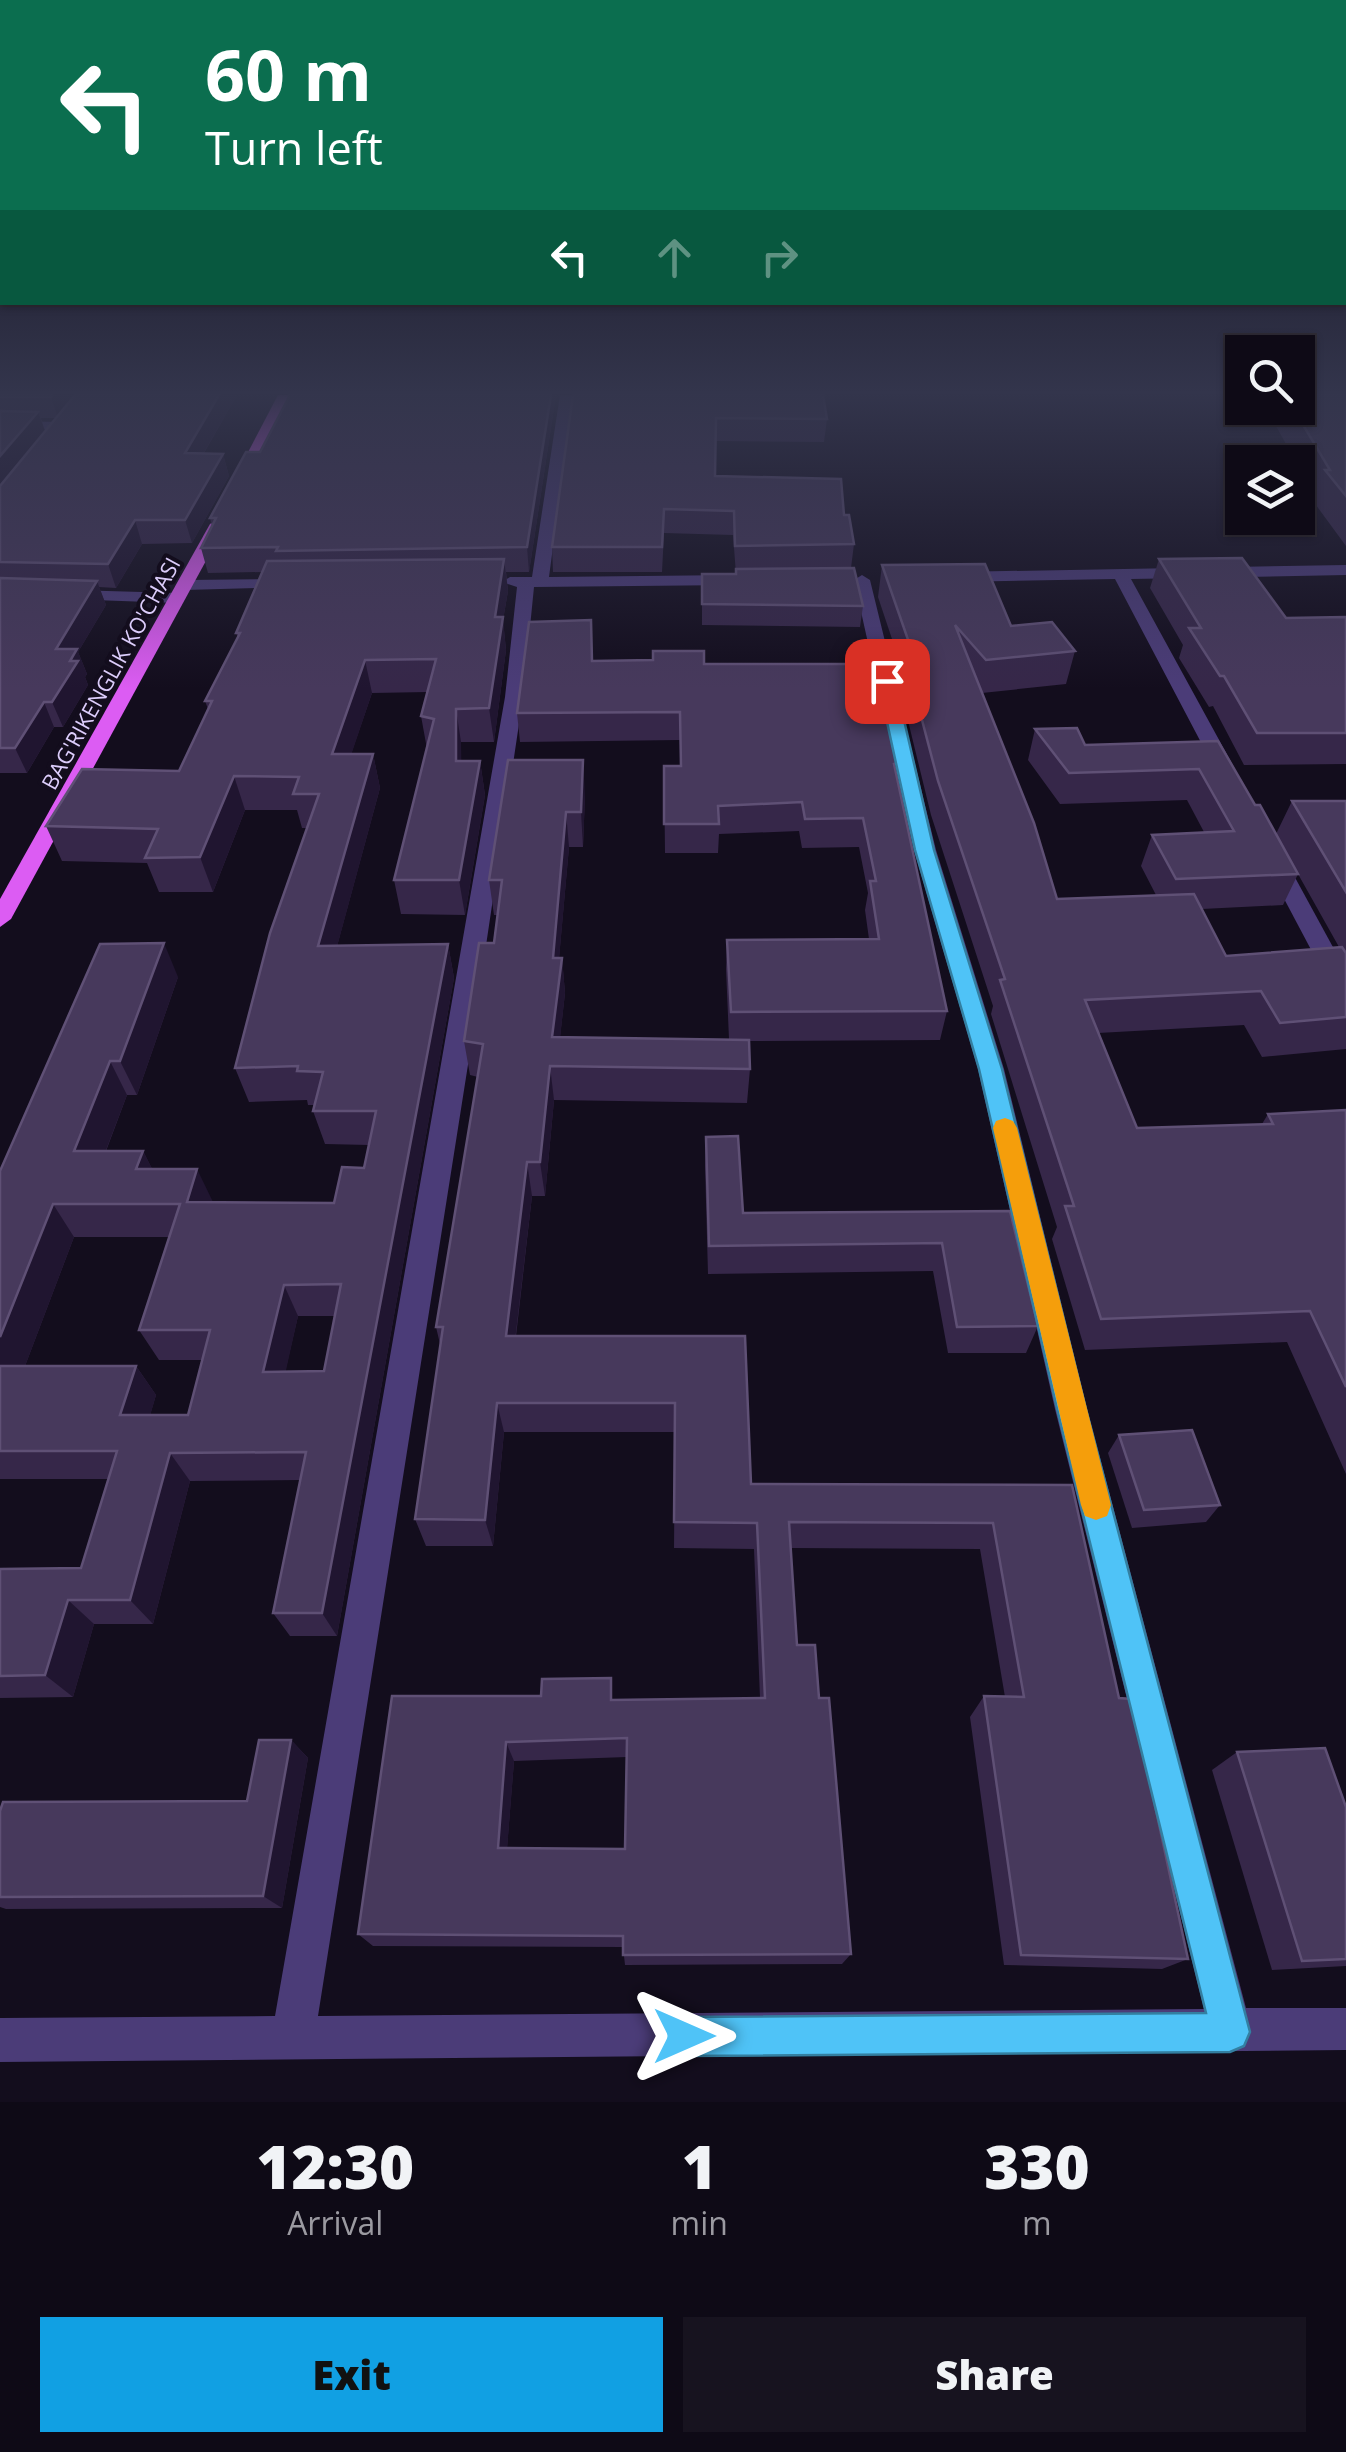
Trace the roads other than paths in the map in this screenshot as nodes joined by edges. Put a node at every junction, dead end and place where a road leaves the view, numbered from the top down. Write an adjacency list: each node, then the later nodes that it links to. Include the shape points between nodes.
1 (233, 493): 11 (main road, BAG'RIKENGLIK KO'CHASI)
2 (549, 493): 9 (street)
3 (1346, 570): 4 (street)
4 (1120, 574): 5 (street); 13 (street)
5 (942, 578)
6 (748, 580): 9 (street)
7 (860, 580): 18 (street, via 924,850 991,1069)
8 (489, 582): 9 (street)
9 (533, 582): 19 (street)
10 (300, 584): 11 (street)
11 (181, 591): 12 (street); 15 (main road, BAG'RIKENGLIK KO'CHASI)
12 (59, 594)
13 (1233, 783)
14 (1261, 836): 16 (street)
15 (0, 919)
16 (1346, 993)
17 (1346, 2029): 18 (street)
18 (1230, 2032): 19 (street)
19 (293, 2039): 20 (street)
20 (0, 2040)

